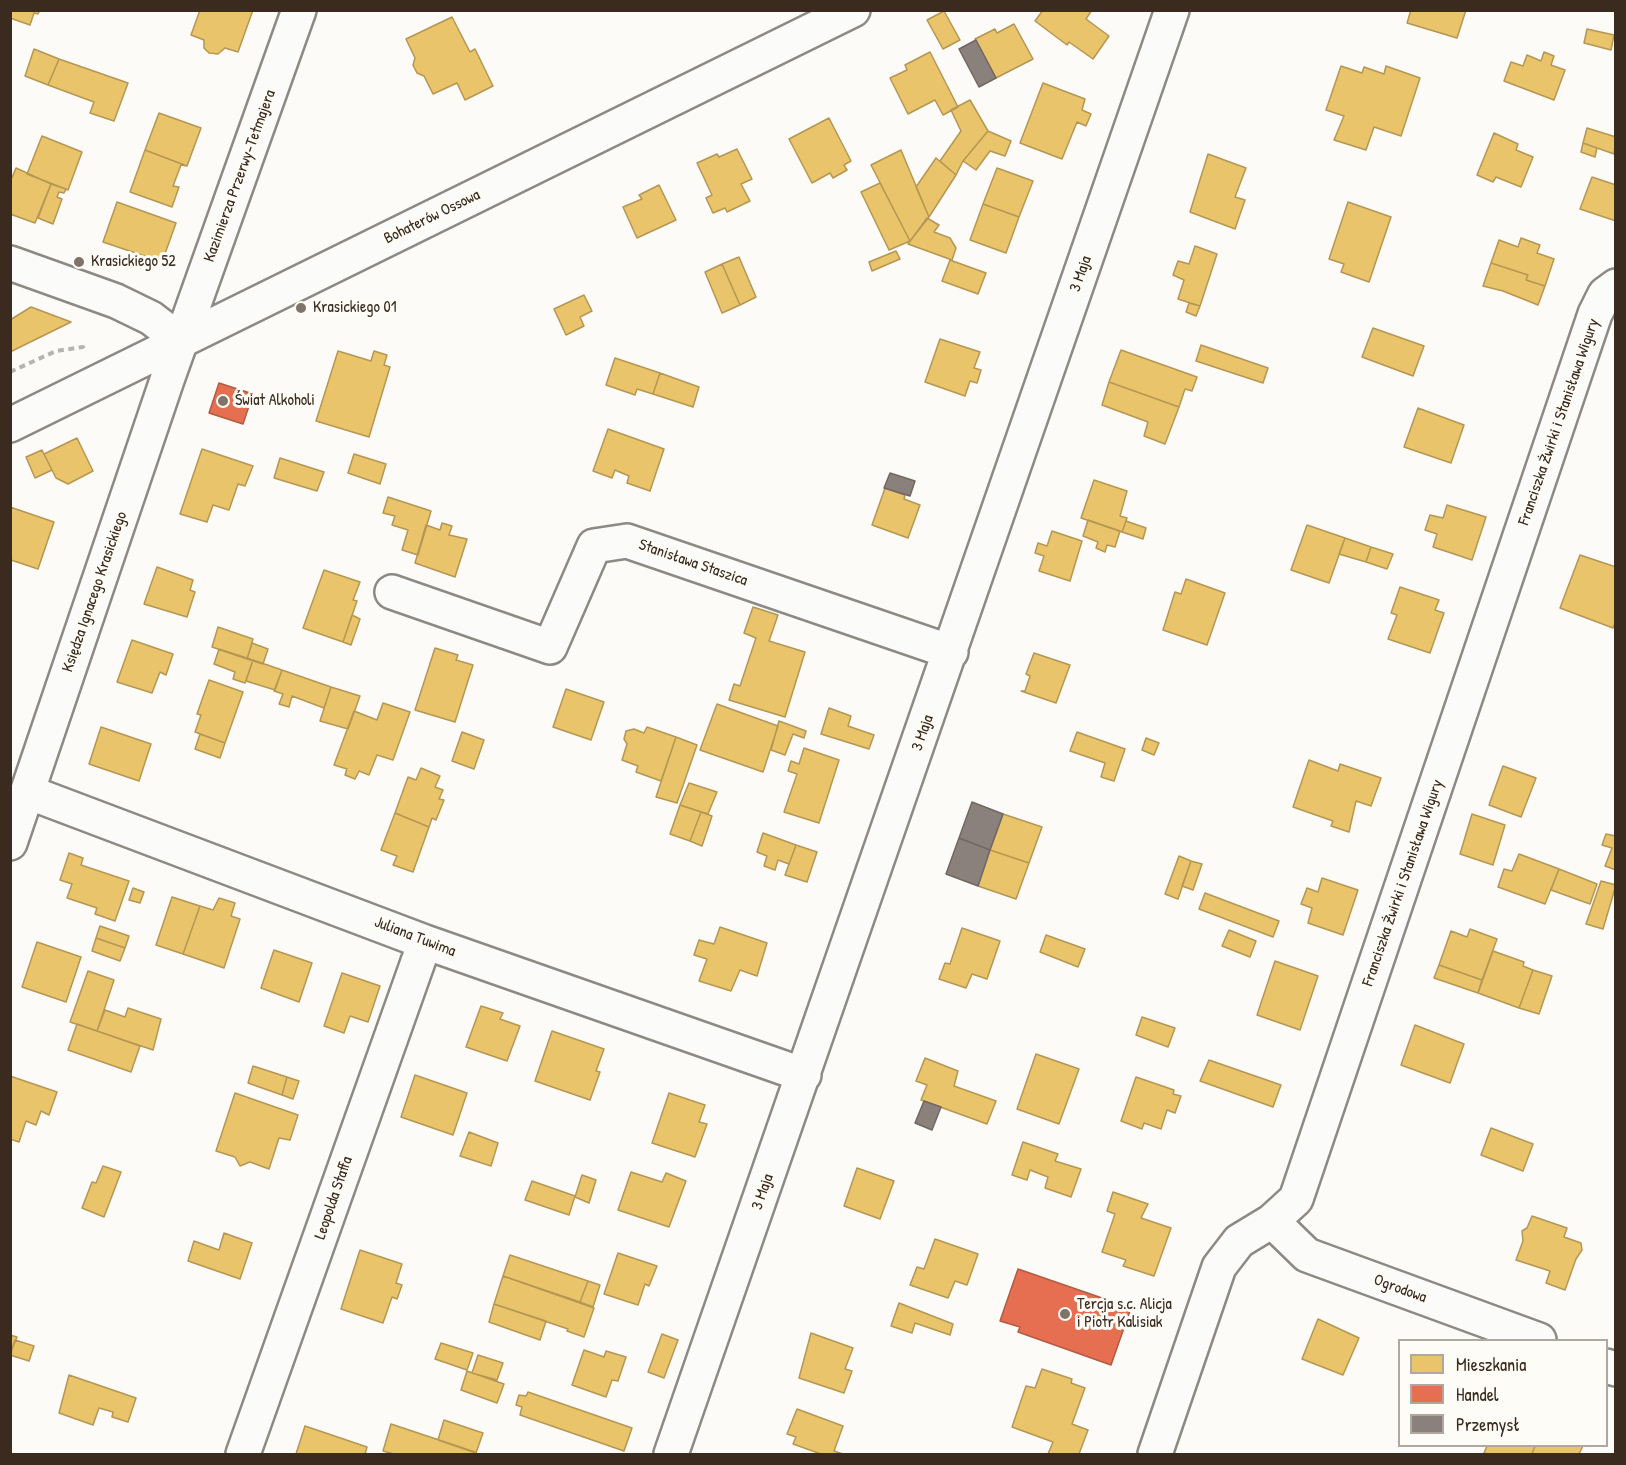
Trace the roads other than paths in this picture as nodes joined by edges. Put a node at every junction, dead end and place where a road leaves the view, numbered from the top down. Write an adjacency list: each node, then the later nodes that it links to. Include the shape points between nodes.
1 (299, 10): 6 (street, Kazimierza Przerwy-Tetmajera)
2 (853, 10): 6 (street, Bohaterów Ossowa)
3 (1172, 10): 9 (street, 3 Maja)
4 (10, 263): 6 (street, via 116,301 152,318)
5 (1616, 286): 14 (street, Franciszka Żwirki i Stanisława Wigury, via 1605,294 1595,314 1296,1199)
6 (181, 340): 7 (street, Bohaterów Ossowa); 10 (street, Księdza Ignacego Krasickiego)
7 (10, 425)
8 (392, 592): 9 (street, Stanisława Staszica, via 550,647 594,546 627,541)
9 (951, 652): 13 (street, 3 Maja)
10 (28, 792): 11 (street, Księdza Ignacego Krasickiego); 12 (street, Juliana Tuwima)
11 (10, 843)
12 (424, 942): 13 (street, Juliana Tuwima); 16 (street, Leopolda Staffa)
13 (804, 1075): 17 (street, 3 Maja)
14 (1272, 1221): 15 (street, Ogrodowa, via 1306,1255); 18 (street, Franciszka Żwirki i Stanisława Wigury, via 1239,1241 1219,1267)
15 (1534, 1339)
16 (243, 1455)
17 (671, 1455)
18 (1155, 1455)

